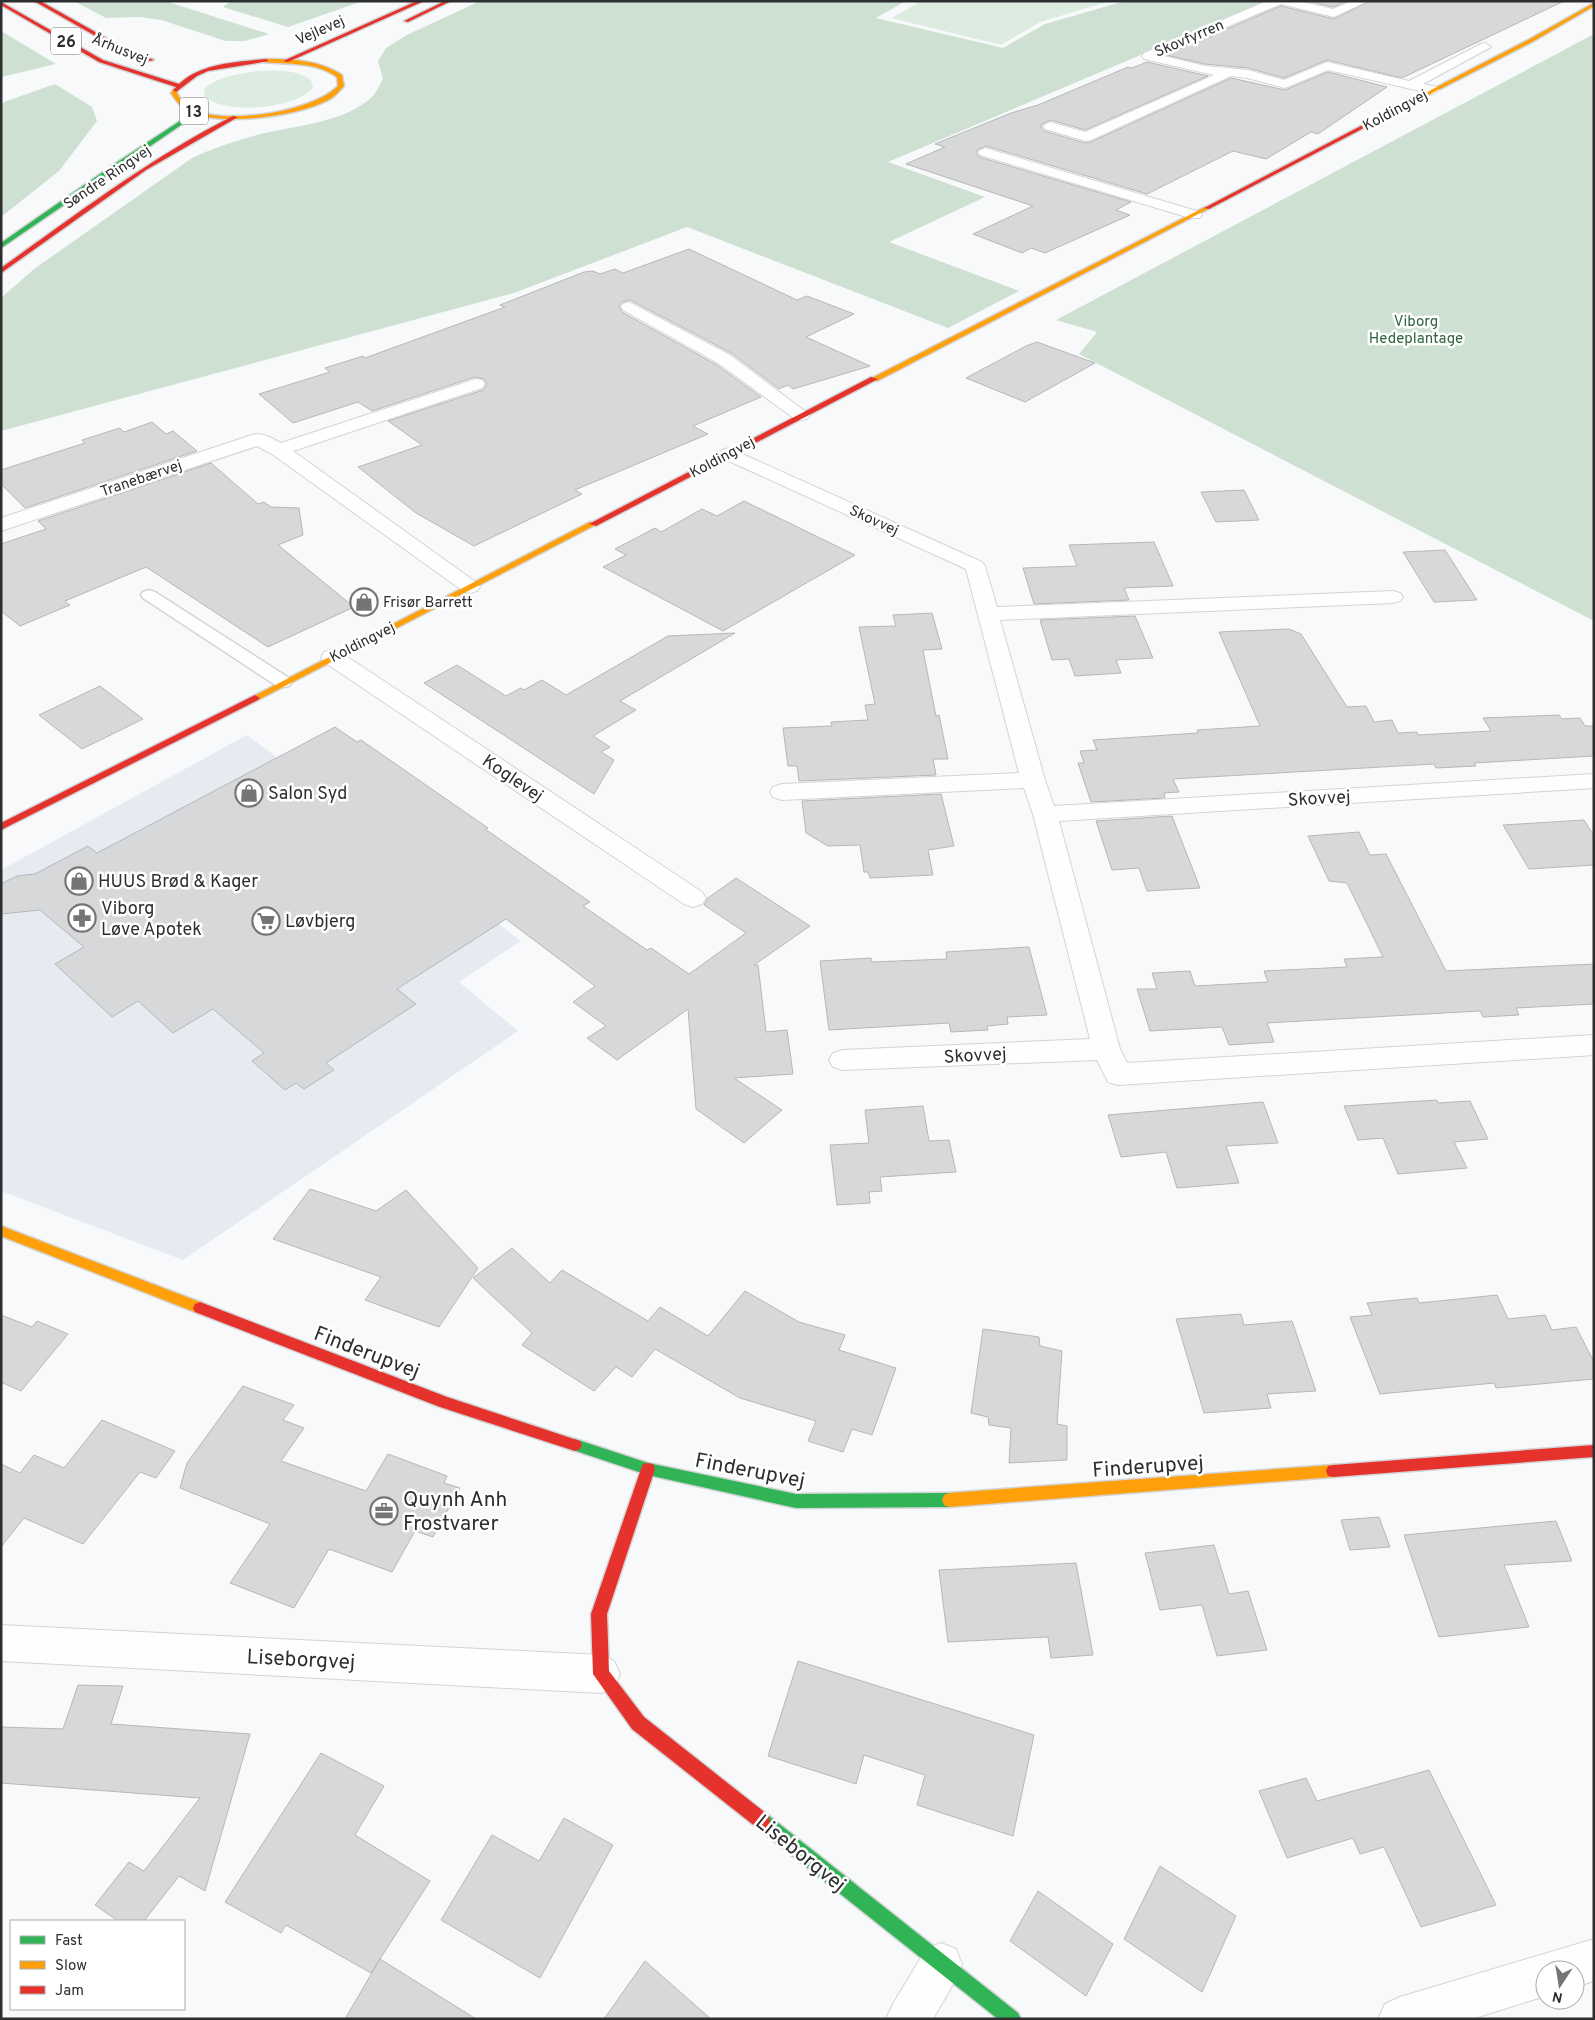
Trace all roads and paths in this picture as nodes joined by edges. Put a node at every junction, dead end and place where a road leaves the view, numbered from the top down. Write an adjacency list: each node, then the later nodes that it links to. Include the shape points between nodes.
1 (36, 1): 12 (street, Århusvej / 26, via 122,49)
2 (422, 1): 11 (street, Vejlevej / 13)
3 (449, 1): 9 (street)
4 (1278, 1): 15 (street, Skovfyrren, via 1148,56)
5 (1282, 1): 6 (street, via 1334,13)
6 (1362, 1)
7 (1, 3): 16 (street, Århusvej / 26, via 101,60)
8 (1594, 4): 18 (street, Koldingvej)
9 (395, 26)
10 (1485, 47): 17 (street)
11 (285, 61): 14 (street, 13, via 246,63); 20 (street, 13, via 326,63 339,76 340,88 324,101 284,113)
12 (159, 62)
13 (186, 68): 14 (street)
14 (209, 70): 16 (street, 13)
15 (1228, 73): 17 (street, Skovfyrren, via 1248,74 1285,84 1327,66); 21 (street, Skovfyrren, via 1086,137)
16 (178, 86): 19 (street, 13, via 175,100)
17 (1411, 86): 18 (street, Skovfyrren)
18 (1433, 90): 23 (street, Koldingvej)
19 (194, 111): 20 (street, 13); 24 (street, Søndre Ringvej / 13)
20 (236, 117): 25 (street, Søndre Ringvej / 13, via 208,130 126,182)
21 (1050, 126)
22 (985, 152): 23 (street)
23 (1195, 215): 28 (street, Koldingvej)
24 (1, 246)
25 (1, 271)
26 (629, 307): 28 (street, via 724,359)
27 (476, 384): 29 (street)
28 (801, 415): 30 (street, Koldingvej)
29 (279, 450): 31 (street, Tranebærvej, via 259,438); 32 (street, Tranebærvej)
30 (729, 454): 32 (street, Koldingvej); 35 (street, Skovvej, via 975,566)
31 (1, 525)
32 (470, 587): 36 (street, Koldingvej)
33 (149, 595): 37 (lane)
34 (1393, 597): 35 (street)
35 (988, 614): 38 (street, Skovvej)
36 (332, 657): 37 (street, Koldingvej); 43 (street, Koglevej)
37 (283, 682): 42 (street, Koldingvej)
38 (1033, 780): 40 (street); 41 (street, Skovvej)
39 (1594, 781): 41 (street, Skovvej)
40 (782, 792)
41 (1045, 814): 45 (street, Skovvej)
42 (1, 827)
43 (693, 898)
44 (1594, 1045): 45 (street, Skovvej, via 1118,1074)
45 (1106, 1049): 46 (street, Skovvej)
46 (843, 1060)
47 (1, 1231): 49 (street, Finderupvej, via 445,1403)
48 (1594, 1451): 49 (street, Finderupvej, via 932,1501 796,1501)
49 (648, 1470): 51 (street, via 598,1614)
50 (1, 1643): 51 (street, Liseborgvej)
51 (601, 1674): 52 (street, Liseborgvej, via 638,1723)
52 (941, 1964): 54 (street); 55 (street, Liseborgvej)
53 (1535, 1978): 56 (street)
54 (908, 2019)
55 (1012, 2019)
56 (1400, 2019)

